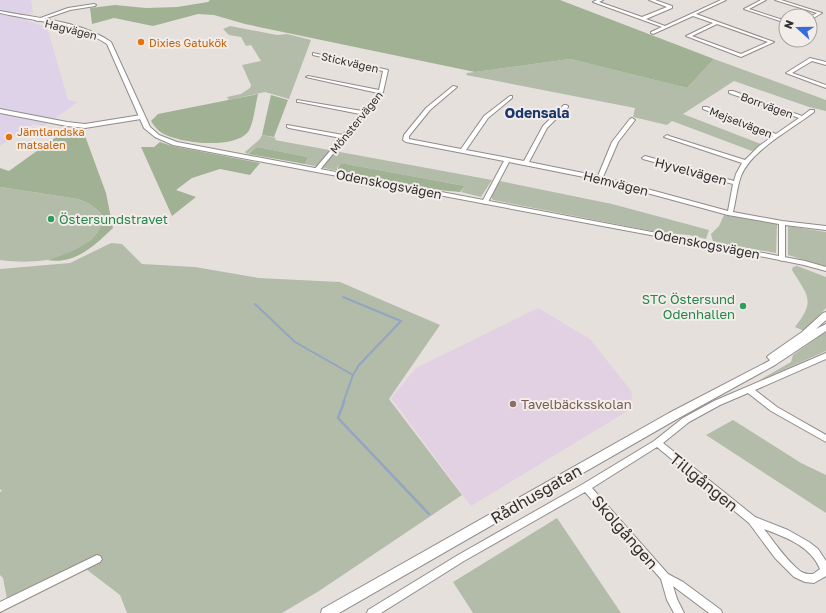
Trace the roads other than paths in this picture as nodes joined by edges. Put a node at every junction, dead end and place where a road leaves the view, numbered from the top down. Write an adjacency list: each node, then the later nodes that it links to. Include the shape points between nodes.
1 (600, 0): 10 (street, via 595,2)
2 (650, 0): 10 (street, via 671,7)
3 (722, 0): 9 (street)
4 (764, 0): 11 (street, via 746,9)
5 (777, 0): 7 (street)
6 (92, 4): 12 (street)
7 (803, 8)
8 (0, 12): 12 (street, Hagvägen)
9 (694, 15): 13 (street); 14 (street)
10 (641, 19): 14 (street)
11 (778, 19)
12 (37, 20): 31 (street, Hagvägen, via 86,31 104,38 109,43)
13 (717, 23): 13 (street, via 770,41 772,42 741,56 688,36)
14 (664, 27): 15 (street)
15 (653, 33)
16 (315, 54): 18 (street, Stickvägen)
17 (826, 64): 21 (street, via 812,59 788,73)
18 (386, 70): 22 (street, Mönstervägen)
19 (308, 77): 22 (street)
20 (455, 87): 38 (street, Hemvägen, via 428,110 406,136 406,140)
21 (826, 87)
22 (381, 92): 30 (street, Mönstervägen)
23 (731, 92): 32 (street, Borrvägen)
24 (510, 97): 38 (street, via 486,117)
25 (299, 101): 30 (street)
26 (566, 106): 41 (street, via 545,127)
27 (705, 108): 35 (street, Mejselvägen)
28 (0, 111): 31 (street, via 85,126)
29 (812, 111): 32 (street)
30 (364, 113): 36 (street, Mönstervägen)
31 (141, 116): 43 (street, Odenskogsvägen, via 150,132 175,144)
32 (804, 118): 35 (street)
33 (632, 120): 44 (street, via 615,142)
34 (289, 126): 36 (street)
35 (777, 136): 42 (street)
36 (344, 137): 43 (street, Mönstervägen)
37 (667, 137): 42 (street)
38 (463, 151): 40 (street, Hemvägen)
39 (645, 158): 45 (street, Hyvelvägen)
40 (507, 160): 41 (street, Hemvägen); 46 (street)
41 (526, 163): 44 (street, Hemvägen)
42 (747, 163): 45 (street)
43 (317, 170): 46 (street, Odenskogsvägen)
44 (600, 178): 47 (street, Hemvägen)
45 (736, 183): 47 (street)
46 (485, 202): 50 (street, Odenskogsvägen)
47 (730, 214): 48 (street, Hemvägen)
48 (782, 223): 49 (street, Hemvägen); 50 (street)
49 (826, 228)
50 (784, 259): 51 (street, Odenskogsvägen); 52 (street, Odenskogsvägen)
51 (826, 270)
52 (826, 275)
53 (826, 315): 56 (main road, Rådhusgatan, via 805,334)
54 (826, 327): 56 (main road, Rådhusgatan, via 772,363)
55 (824, 360): 57 (street)
56 (745, 377): 65 (main road, Rådhusgatan)
57 (748, 389): 58 (street, via 774,409); 59 (street, via 686,420)
58 (826, 439)
59 (657, 443): 60 (street); 61 (street, Tillgången)
60 (586, 487): 63 (street, Skolgången); 66 (street, via 461,558)
61 (752, 520): 61 (street, Tillgången, via 778,555 797,574 814,579 825,571 823,560 813,551 784,533)
62 (97, 558): 64 (street)
63 (665, 577): 67 (street, Skolgången); 68 (street, Skolgången)
64 (0, 607)
65 (327, 613)
66 (372, 613)
67 (679, 613)
68 (717, 613)

